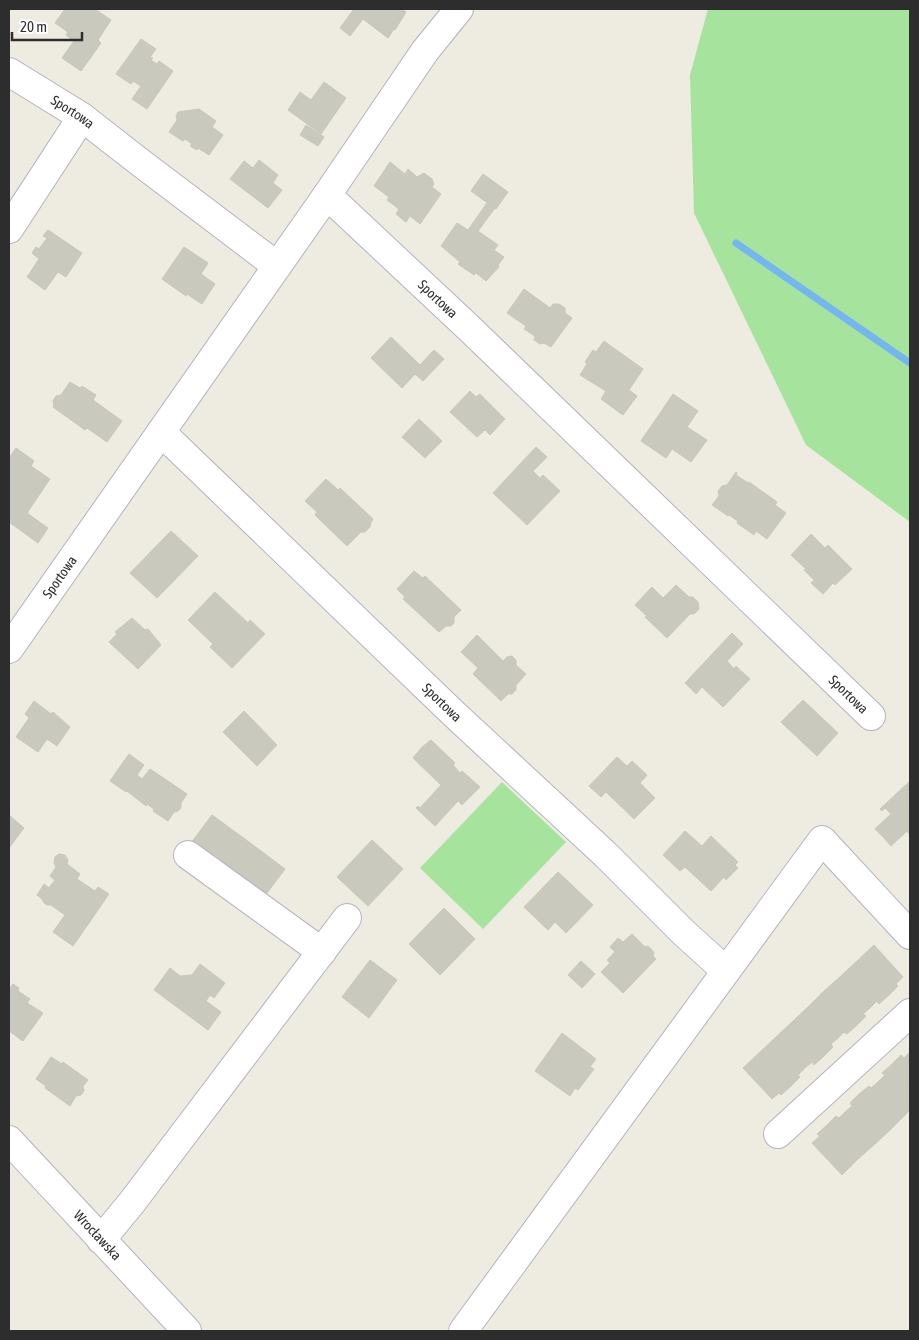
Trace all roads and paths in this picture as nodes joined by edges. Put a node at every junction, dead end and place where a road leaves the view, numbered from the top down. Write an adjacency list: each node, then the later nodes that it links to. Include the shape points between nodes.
1 (459, 9): 4 (street, Sportowa, via 425,51)
2 (9, 72): 3 (street, Sportowa)
3 (82, 117): 5 (street); 6 (street, Sportowa)
4 (327, 195): 6 (street, Sportowa); 9 (street, Sportowa)
5 (9, 229)
6 (277, 266): 7 (street, Sportowa)
7 (161, 432): 8 (street, Sportowa); 14 (street, Sportowa)
8 (9, 649)
9 (872, 716)
10 (188, 855): 13 (street)
11 (347, 918): 13 (street)
12 (910, 935): 14 (street, via 822,840)
13 (322, 952): 18 (street)
14 (726, 971): 20 (street)
15 (910, 1013): 16 (street)
16 (778, 1134)
17 (9, 1140): 18 (street, Wrocławska)
18 (101, 1240): 19 (street, Wrocławska)
19 (187, 1331)
20 (463, 1331)

